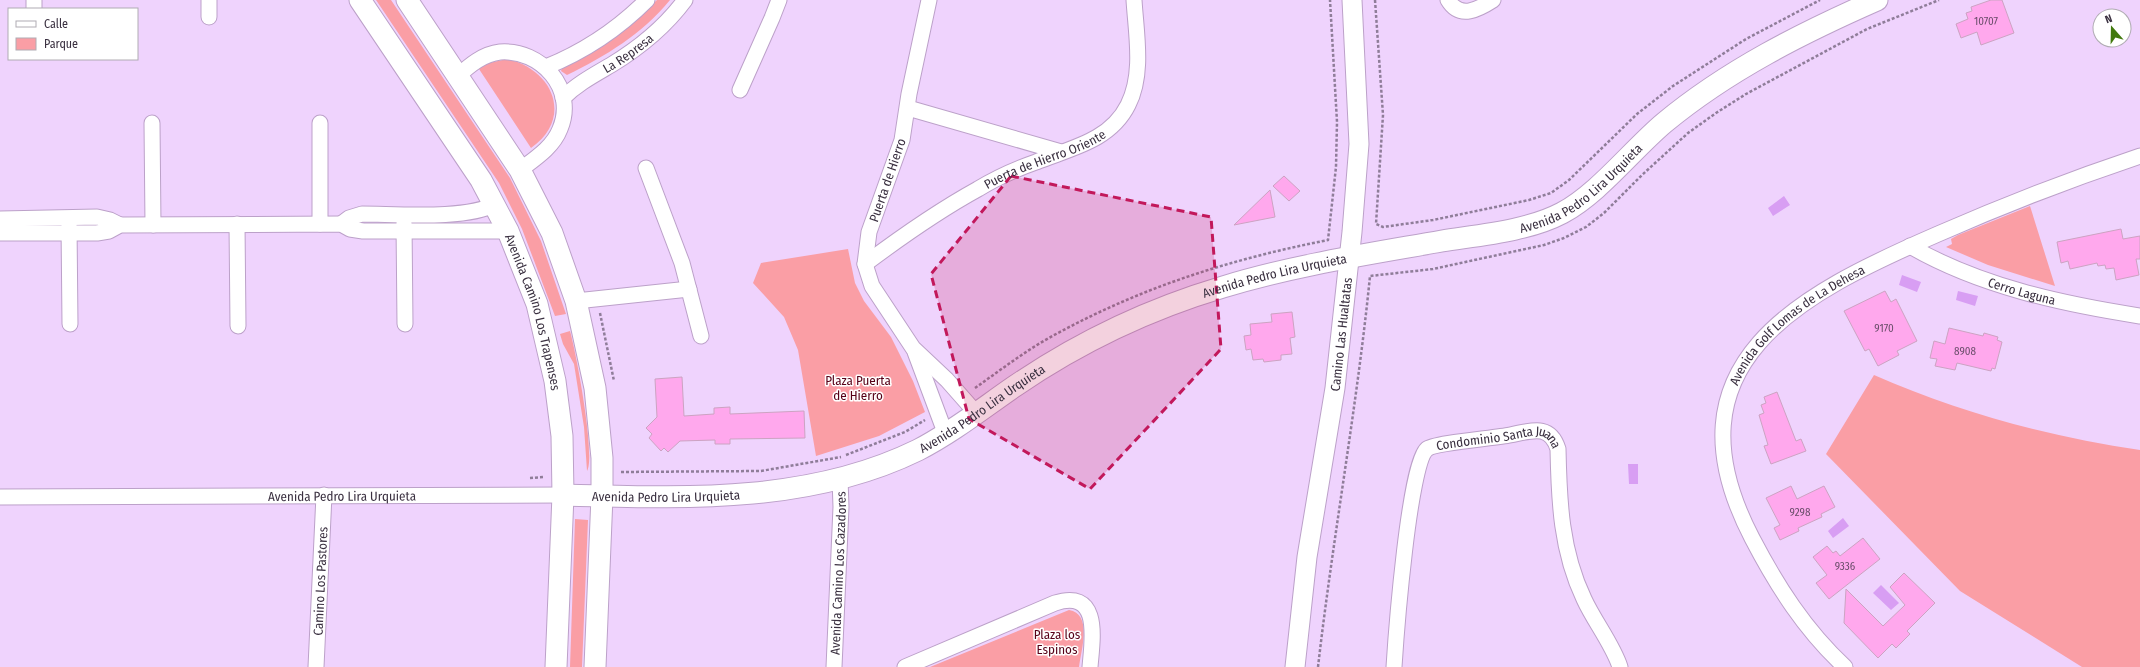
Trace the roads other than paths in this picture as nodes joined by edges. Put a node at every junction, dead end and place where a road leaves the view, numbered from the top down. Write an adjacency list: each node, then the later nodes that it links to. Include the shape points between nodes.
1 (209, 0): 13 (street)
2 (360, 0): 25 (main road, Avenida Camino Los Trapenses, via 467,158)
3 (407, 0): 15 (main road)
4 (647, 0): 14 (street, via 603,36)
5 (684, 0): 17 (street, La Represa, via 673,15 646,41 577,85)
6 (778, 0): 16 (street)
7 (929, 0): 18 (street, Puerta de Hierro)
8 (1134, 0): 21 (street, Puerta de Hierro Oriente, via 1137,69 1129,104 1107,132)
9 (1352, 0): 39 (street, Camino Las Hualtatas, via 1359,144)
10 (1448, 0): 11 (street, via 1459,10 1470,12)
11 (1493, 0)
12 (1877, 0): 39 (main road, Avenida Pedro Lira Urquieta, via 1806,33 1719,83 1658,128 1579,202 1557,216 1521,227)
13 (209, 17)
14 (546, 68): 15 (street, via 528,56 499,52 477,61); 17 (street, via 555,78)
15 (458, 76): 24 (main road)
16 (740, 90)
17 (563, 98): 24 (street, via 564,111 560,130 546,149)
18 (908, 108): 21 (street); 40 (street, Puerta de Hierro, via 902,140 869,232)
19 (152, 123): 33 (street)
20 (320, 123): 30 (street)
21 (1061, 152): 40 (street, Puerta de Hierro Oriente, via 979,188 924,222)
22 (2140, 156): 38 (street, Avenida Golf Lomas de La Dehesa, via 2010,203)
23 (646, 168): 41 (street, via 677,248)
24 (520, 170): 42 (main road, via 552,233)
25 (495, 204): 26 (street, via 487,209 469,213); 35 (main road, Avenida Camino Los Trapenses)
26 (404, 214): 31 (street, via 362,214); 34 (street)
27 (69, 217): 28 (street); 32 (street, via 104,218); 36 (street)
28 (0, 219)
29 (237, 224): 30 (street); 33 (street); 46 (street)
30 (320, 224): 31 (street)
31 (341, 224): 34 (street, via 356,231)
32 (120, 225): 33 (street); 36 (street, via 103,232)
33 (153, 225)
34 (404, 231): 35 (street); 45 (street)
35 (508, 231): 53 (main road, Avenida Camino Los Trapenses, via 537,304 550,355 562,436)
36 (69, 233): 37 (street); 44 (street)
37 (0, 234)
38 (1910, 246): 43 (street, Cerro Laguna, via 1939,261 2011,288 2071,304); 65 (street, Avenida Golf Lomas de La Dehesa, via 1834,284 1796,308 1770,330 1748,356 1739,373 1732,388 1724,420 1725,466 1738,512 1774,580 1790,604)
39 (1350, 257): 49 (main road, Avenida Pedro Lira Urquieta, via 1254,278 1151,313 1052,362); 62 (street, Camino Las Hualtatas, via 1335,388 1307,557)
40 (865, 264): 48 (street, Puerta de Hierro, via 872,286)
41 (689, 289): 42 (street); 47 (street)
42 (576, 301): 54 (main road, via 600,423)
43 (2140, 316)
44 (70, 324)
45 (405, 324)
46 (238, 326)
47 (701, 336)
48 (913, 348): 49 (street, Puerta de Hierro, via 947,380); 50 (street, Puerta de Hierro)
49 (977, 414): 50 (main road, Avenida Pedro Lira Urquieta)
50 (946, 434): 51 (main road, Avenida Pedro Lira Urquieta, via 890,462)
51 (840, 479): 54 (main road, Avenida Pedro Lira Urquieta, via 749,494); 59 (street, Avenida Camino Los Cazadores)
52 (324, 495): 53 (street, Avenida Pedro Lira Urquieta); 55 (street, Avenida Pedro Lira Urquieta); 56 (street, Camino Los Pastores)
53 (563, 495): 54 (main road, Avenida Pedro Lira Urquieta); 57 (main road, Avenida Camino Los Trapenses)
54 (602, 496): 58 (main road)
55 (0, 497)
56 (316, 667)
57 (556, 667)
58 (595, 667)
59 (834, 667)
60 (905, 667): 61 (street, via 1055,603 1069,600 1082,605 1091,617 1093,624)
61 (1090, 667)
62 (1295, 667)
63 (1394, 667): 64 (street, Condominio Santa Juana, via 1407,536 1422,453 1437,444 1487,439 1536,430 1547,433 1556,443 1560,514 1569,558 1583,598)
64 (1620, 667)
65 (1845, 667)

